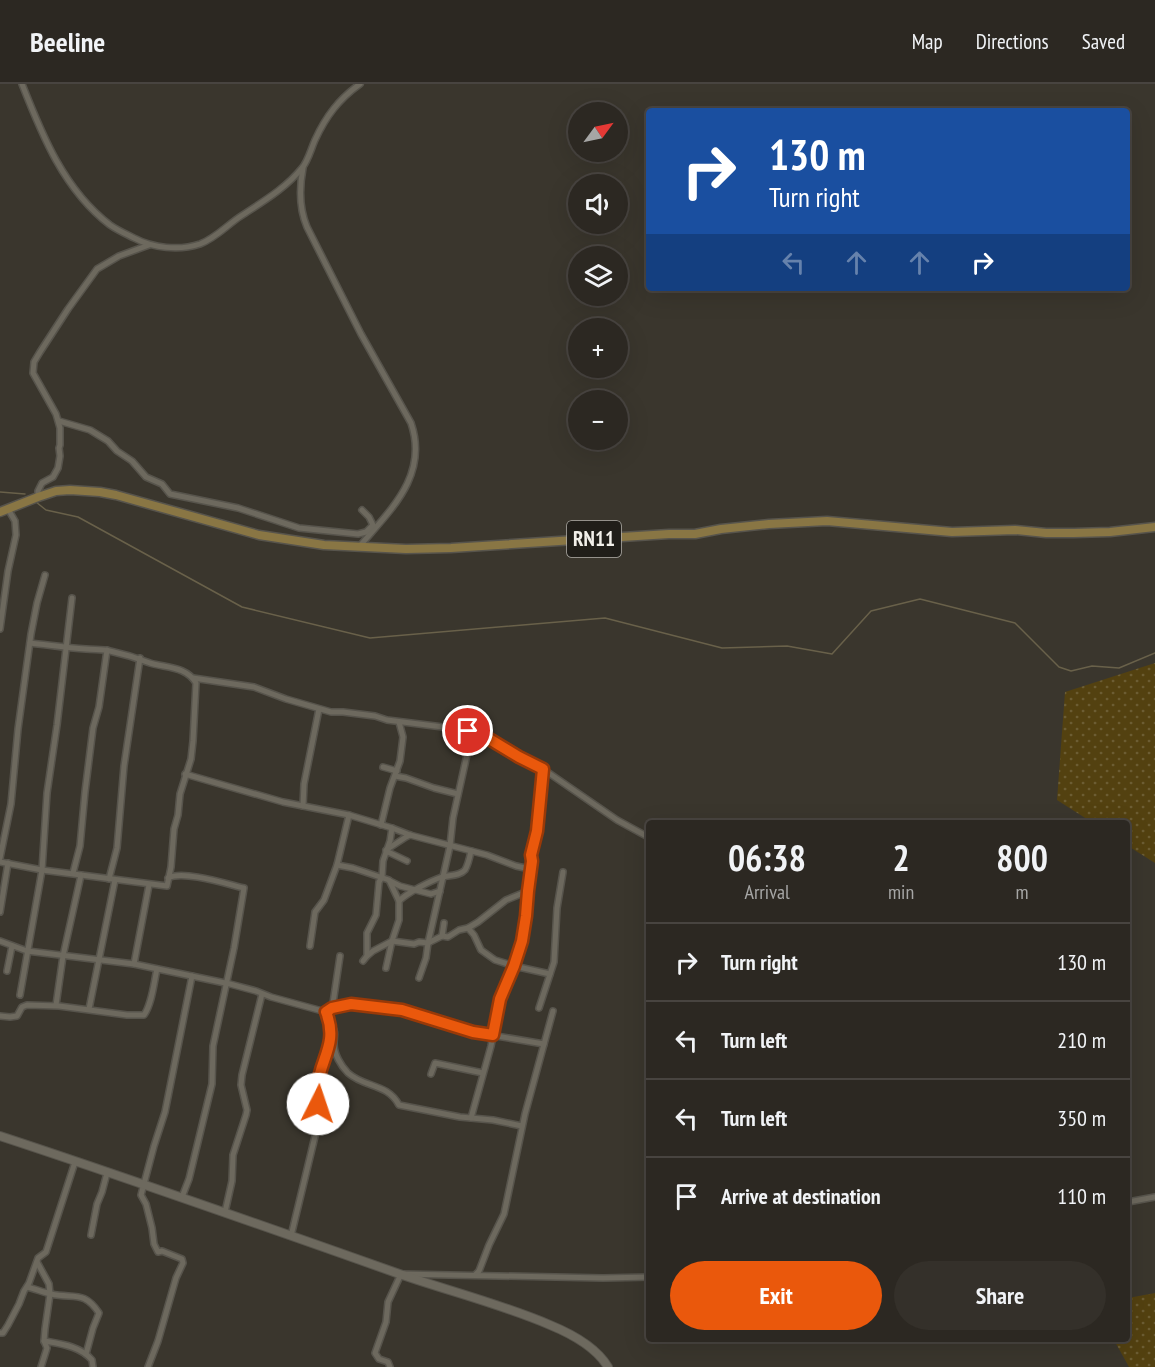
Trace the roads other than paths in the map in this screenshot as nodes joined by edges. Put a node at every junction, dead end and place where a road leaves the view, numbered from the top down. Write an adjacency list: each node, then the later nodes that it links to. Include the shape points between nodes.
1 (22, 84): 4 (street, via 47,145 75,189 111,225)
2 (360, 84): 3 (street, via 329,113)
3 (303, 167): 4 (street, via 286,185 208,240 182,247); 10 (street, via 300,206 307,227 414,431 416,461 402,496)
4 (149, 245): 5 (street, via 119,255 97,269 34,362 33,374)
5 (59, 421): 6 (street, via 58,468 53,477 42,483); 8 (street, via 90,430 108,441 170,494 237,508 299,528 358,534 373,525)
6 (38, 497): 7 (main road, RN11); 10 (main road, RN11, via 56,491 100,492 259,535)
7 (4, 510): 13 (street, via 15,520 16,535)
8 (362, 510)
9 (1155, 527): 10 (main road, RN11, via 1074,533 952,532 827,521 695,534 451,548)
10 (359, 547)
11 (45, 575): 14 (street)
12 (72, 598): 15 (street)
13 (0, 629)
14 (30, 643): 15 (street); 36 (street, via 11,804)
15 (65, 647): 16 (street); 41 (street)
16 (107, 650): 17 (street); 43 (street)
17 (140, 658): 18 (street, via 183,671); 47 (street)
18 (193, 678): 19 (street, via 254,687); 25 (street, via 193,741)
19 (319, 708): 20 (street); 27 (street)
20 (399, 722): 21 (street); 24 (street, via 403,737)
21 (472, 732): 23 (street); 26 (street)
22 (383, 767): 24 (street)
23 (543, 769): 32 (street); 40 (street)
24 (396, 773): 26 (street); 29 (street)
25 (185, 774): 27 (street); 48 (street)
26 (458, 794): 33 (street)
27 (303, 806): 28 (street)
28 (349, 815): 29 (street); 39 (street)
29 (381, 825): 30 (street)
30 (392, 828): 31 (street); 34 (street)
31 (410, 836): 33 (street); 34 (street)
32 (646, 836)
33 (450, 846): 35 (street); 46 (street)
34 (386, 851): 37 (street); 45 (street)
35 (471, 851): 40 (street); 46 (street, via 465,870)
36 (0, 860): 38 (street)
37 (407, 861)
38 (9, 863): 41 (street); 55 (street)
39 (337, 865): 45 (street); 63 (street, via 324,900 315,912)
40 (530, 869): 53 (street)
41 (42, 870): 43 (street); 64 (street)
42 (563, 872): 73 (street)
43 (73, 873): 44 (street)
44 (81, 875): 47 (street); 65 (street)
45 (382, 877): 49 (street); 60 (street, via 375,915 367,933 365,958)
46 (443, 877): 51 (street); 52 (street)
47 (112, 879): 50 (street); 67 (street)
48 (168, 879): 50 (street, via 167,886); 76 (street, via 177,875 244,888)
49 (389, 880): 51 (street); 54 (street)
50 (149, 885): 68 (street)
51 (417, 889): 52 (street, via 431,894); 54 (street)
52 (440, 891): 61 (street)
53 (528, 891): 57 (street, via 506,900); 69 (street, via 522,941)
54 (399, 901): 60 (street, via 400,920)
55 (0, 912)
56 (444, 923): 58 (street)
57 (468, 928): 58 (street); 69 (street, via 481,950)
58 (442, 936): 61 (street)
59 (0, 941): 62 (street)
60 (392, 941): 61 (street); 70 (street)
61 (428, 943): 75 (street)
62 (12, 946): 64 (street); 72 (street)
63 (310, 946)
64 (27, 951): 65 (street); 77 (street)
65 (63, 956): 67 (street); 79 (street)
66 (340, 956): 80 (street)
67 (99, 960): 68 (street); 82 (street)
68 (134, 964): 71 (street)
69 (514, 966): 73 (street); 87 (street, via 500,999)
70 (386, 968)
71 (157, 969): 74 (street); 82 (street, via 144,1015)
72 (7, 971)
73 (550, 974): 81 (street)
74 (192, 976): 76 (street); 96 (street, via 165,1112)
75 (419, 978)
76 (226, 983): 78 (street); 97 (street, via 213,1047 212,1084)
77 (20, 994)
78 (262, 994): 84 (street); 100 (street, via 243,1066 241,1084 247,1110 233,1155)
79 (56, 1005): 82 (street); 85 (street, via 27,1005 17,1016)
80 (332, 1008): 84 (street); 87 (street, via 351,1004 402,1010)
81 (539, 1008)
82 (89, 1009)
83 (552, 1011): 88 (street)
84 (326, 1012): 86 (street)
85 (0, 1016)
86 (330, 1025): 91 (street, via 335,1030 335,1054 354,1077 389,1092 399,1105); 102 (street, via 329,1047 316,1091 317,1128)
87 (493, 1035): 88 (street); 89 (street)
88 (544, 1044): 92 (street)
89 (483, 1073): 90 (street, via 435,1063); 91 (street)
90 (431, 1074)
91 (471, 1118): 92 (street)
92 (522, 1126): 105 (street, via 504,1214)
93 (0, 1136): 94 (main road)
94 (75, 1162): 95 (main road); 103 (street, via 48,1247)
95 (107, 1173): 96 (main road); 101 (street)
96 (144, 1185): 97 (main road); 114 (street, via 141,1195 158,1252 182,1259 183,1263)
97 (182, 1197): 100 (main road)
98 (1155, 1197): 99 (street)
99 (1130, 1202)
100 (225, 1212): 102 (main road)
101 (91, 1235)
102 (291, 1236): 104 (main road)
103 (37, 1262): 107 (street); 108 (street)
104 (401, 1274): 105 (street); 115 (street, via 388,1302 386,1322 375,1353); 116 (main road, via 551,1326 587,1345)
105 (475, 1275): 106 (street)
106 (646, 1277)
107 (27, 1287): 108 (street); 109 (street)
108 (50, 1294): 110 (street); 111 (street, via 82,1297 92,1302 99,1313)
109 (0, 1333)
110 (44, 1341): 111 (street); 112 (street, via 47,1348)
111 (86, 1354): 113 (street)
112 (40, 1367)
113 (93, 1367)
114 (148, 1367)
115 (390, 1367)
116 (608, 1367)

